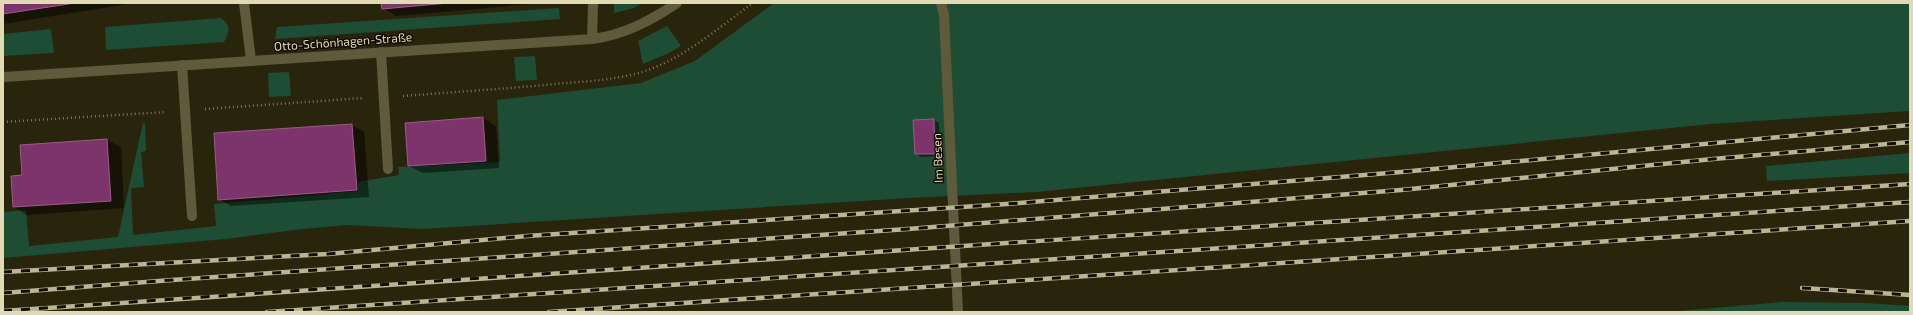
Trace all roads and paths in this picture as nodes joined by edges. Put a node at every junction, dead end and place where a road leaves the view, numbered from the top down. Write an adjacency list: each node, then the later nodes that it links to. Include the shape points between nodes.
1 (244, 3): 7 (street)
2 (593, 3): 5 (street)
3 (677, 3): 5 (street, Otto-Schönhagen-Straße, via 644,24)
4 (941, 3): 12 (street, Im Besen, via 944,15)
5 (592, 38): 6 (street, Otto-Schönhagen-Straße)
6 (381, 52): 7 (street, Otto-Schönhagen-Straße); 10 (street)
7 (251, 60): 8 (street, Otto-Schönhagen-Straße)
8 (182, 65): 9 (street, Otto-Schönhagen-Straße); 11 (street)
9 (3, 77)
10 (388, 169)
11 (192, 216)
12 (958, 312)

